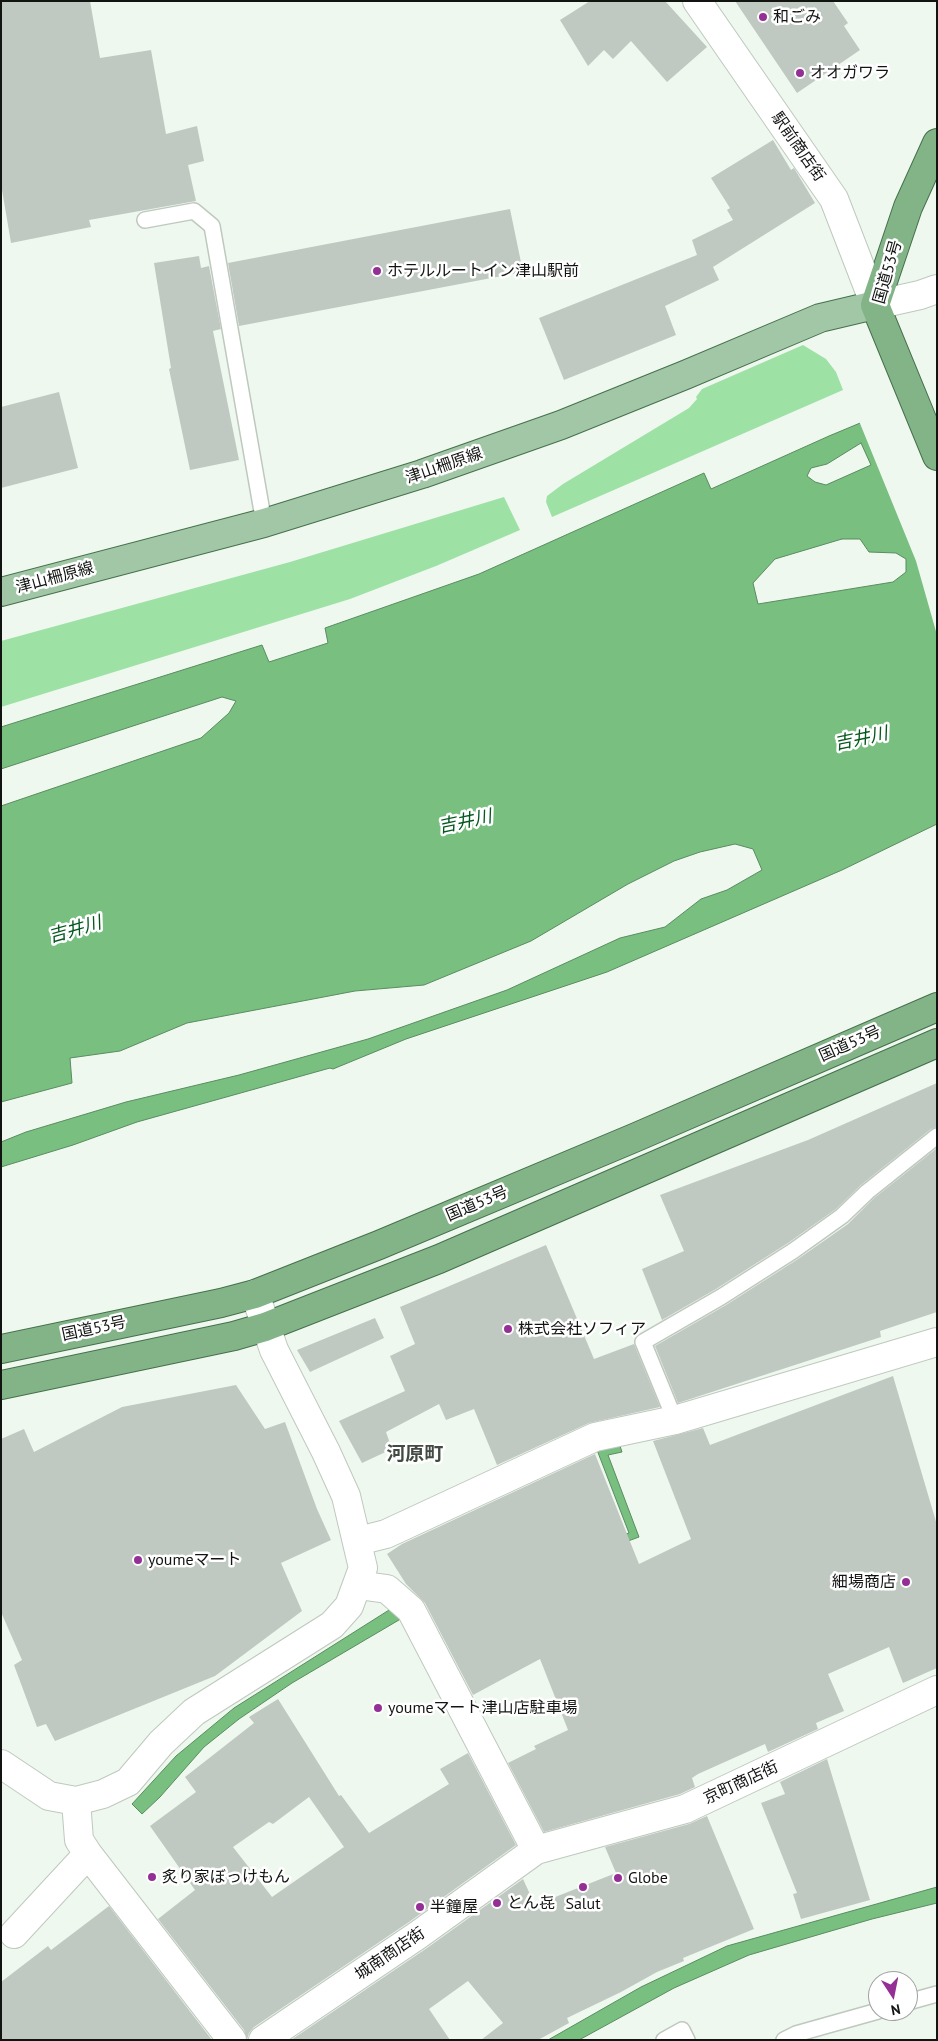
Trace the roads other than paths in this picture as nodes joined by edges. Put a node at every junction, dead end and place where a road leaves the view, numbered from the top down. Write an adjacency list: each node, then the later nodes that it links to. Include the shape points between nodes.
1 (697, 1): 5 (street, 駅前商店街, via 834,199)
2 (937, 143): 5 (highway, 国道53号, via 908,207)
3 (145, 220): 7 (lane, via 194,212 212,226)
4 (937, 288): 5 (street)
5 (877, 312): 6 (highway, 国道53号); 7 (main road, 津山柵原線, via 820,318 552,428 422,474)
6 (937, 456)
7 (264, 523): 8 (main road, 津山柵原線)
8 (1, 592)
9 (937, 1007): 12 (highway, 国道53号, via 634,1138)
10 (937, 1044): 13 (highway, 国道53号, via 438,1259)
11 (937, 1136): 17 (lane, via 842,1216 793,1251 643,1342)
12 (255, 1294): 13 (street); 15 (highway, 国道53号)
13 (265, 1327): 16 (highway, 国道53号); 18 (street, via 346,1496)
14 (937, 1342): 17 (street)
15 (1, 1349)
16 (1, 1385)
17 (674, 1420): 18 (street, via 595,1438 386,1534)
18 (358, 1541): 19 (street, via 363,1568)
19 (358, 1585): 22 (street, via 349,1606 332,1625 194,1712 161,1743 128,1782 103,1794); 23 (street, via 387,1589 410,1610)
20 (937, 1690): 23 (street, 京町商店街, via 685,1809)
21 (1, 1764): 22 (street, via 49,1796)
22 (76, 1801): 24 (street, via 79,1840)
23 (536, 1850): 29 (street, 城南商店街)
24 (88, 1854): 25 (street); 30 (street)
25 (14, 1934)
26 (937, 1994): 27 (lane)
27 (918, 1999)
28 (868, 2014): 33 (lane)
29 (266, 2039)
30 (232, 2040)
31 (664, 2040): 32 (lane, via 682,2030)
32 (687, 2040)
33 (784, 2040)

